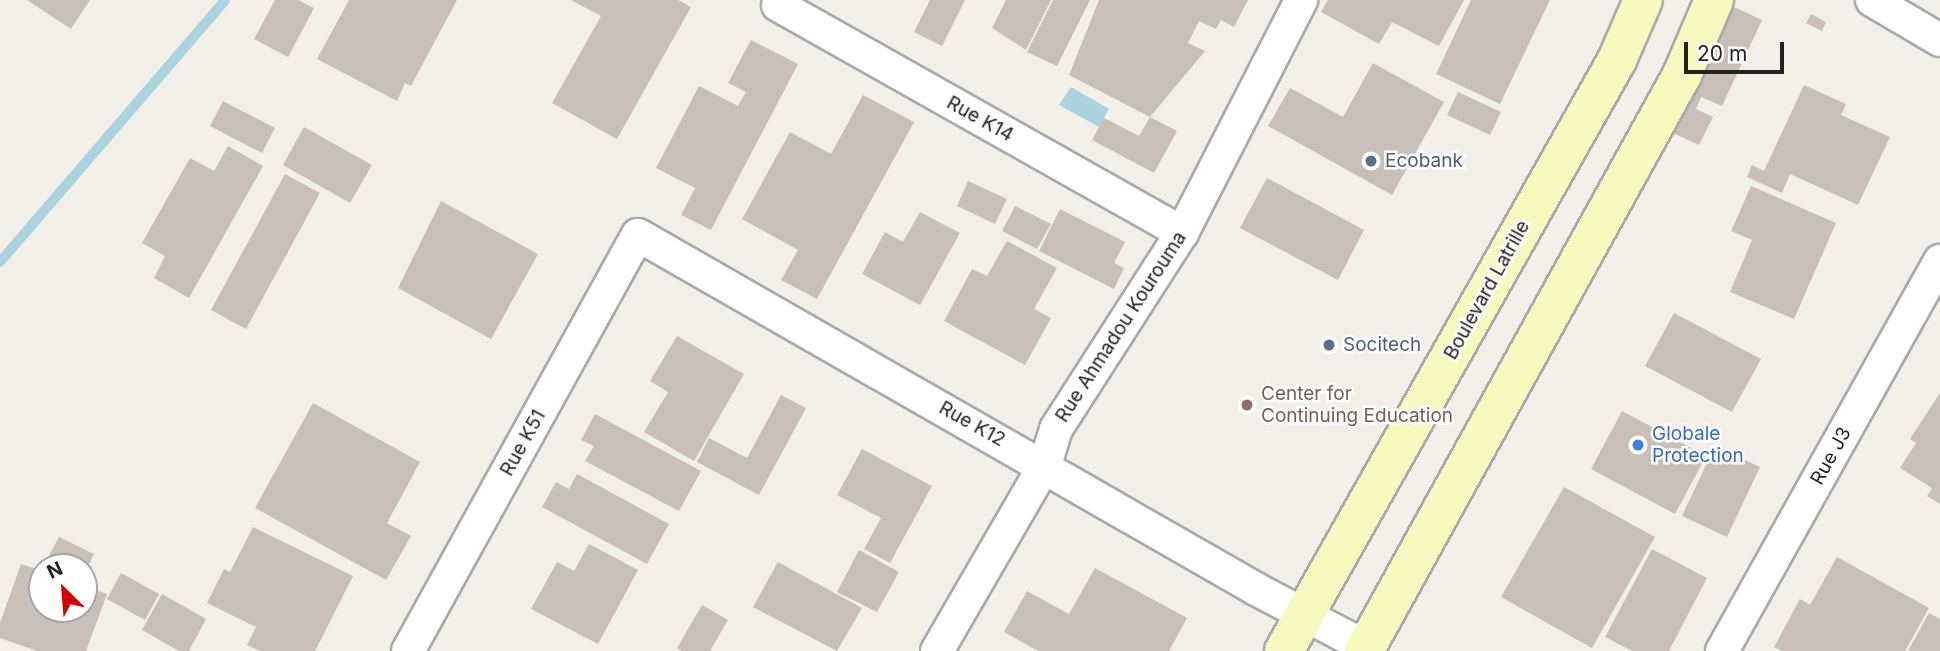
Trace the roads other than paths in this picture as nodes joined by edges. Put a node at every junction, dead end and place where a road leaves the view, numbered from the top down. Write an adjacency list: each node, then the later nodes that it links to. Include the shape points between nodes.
1 (1301, 0): 7 (street, Rue Ahmadou Kourouma)
2 (1643, 0): 11 (main road, Boulevard Latrille, via 1617,60)
3 (1714, 0): 12 (main road, via 1682,75)
4 (1872, 0): 6 (street)
5 (778, 5): 7 (street, Rue K14)
6 (1938, 37)
7 (1182, 233): 10 (street, Rue Ahmadou Kourouma, via 1056,429)
8 (638, 235): 10 (street, Rue K12); 13 (street, Rue K51)
9 (1937, 274): 16 (street, Rue J3)
10 (1045, 465): 11 (street, Rue K12); 14 (street, Rue Ahmadou Kourouma)
11 (1304, 615): 12 (street, Rue K12); 15 (main road, Boulevard Latrille)
12 (1365, 649)
13 (408, 651)
14 (937, 651)
15 (1284, 651)
16 (1722, 651)

